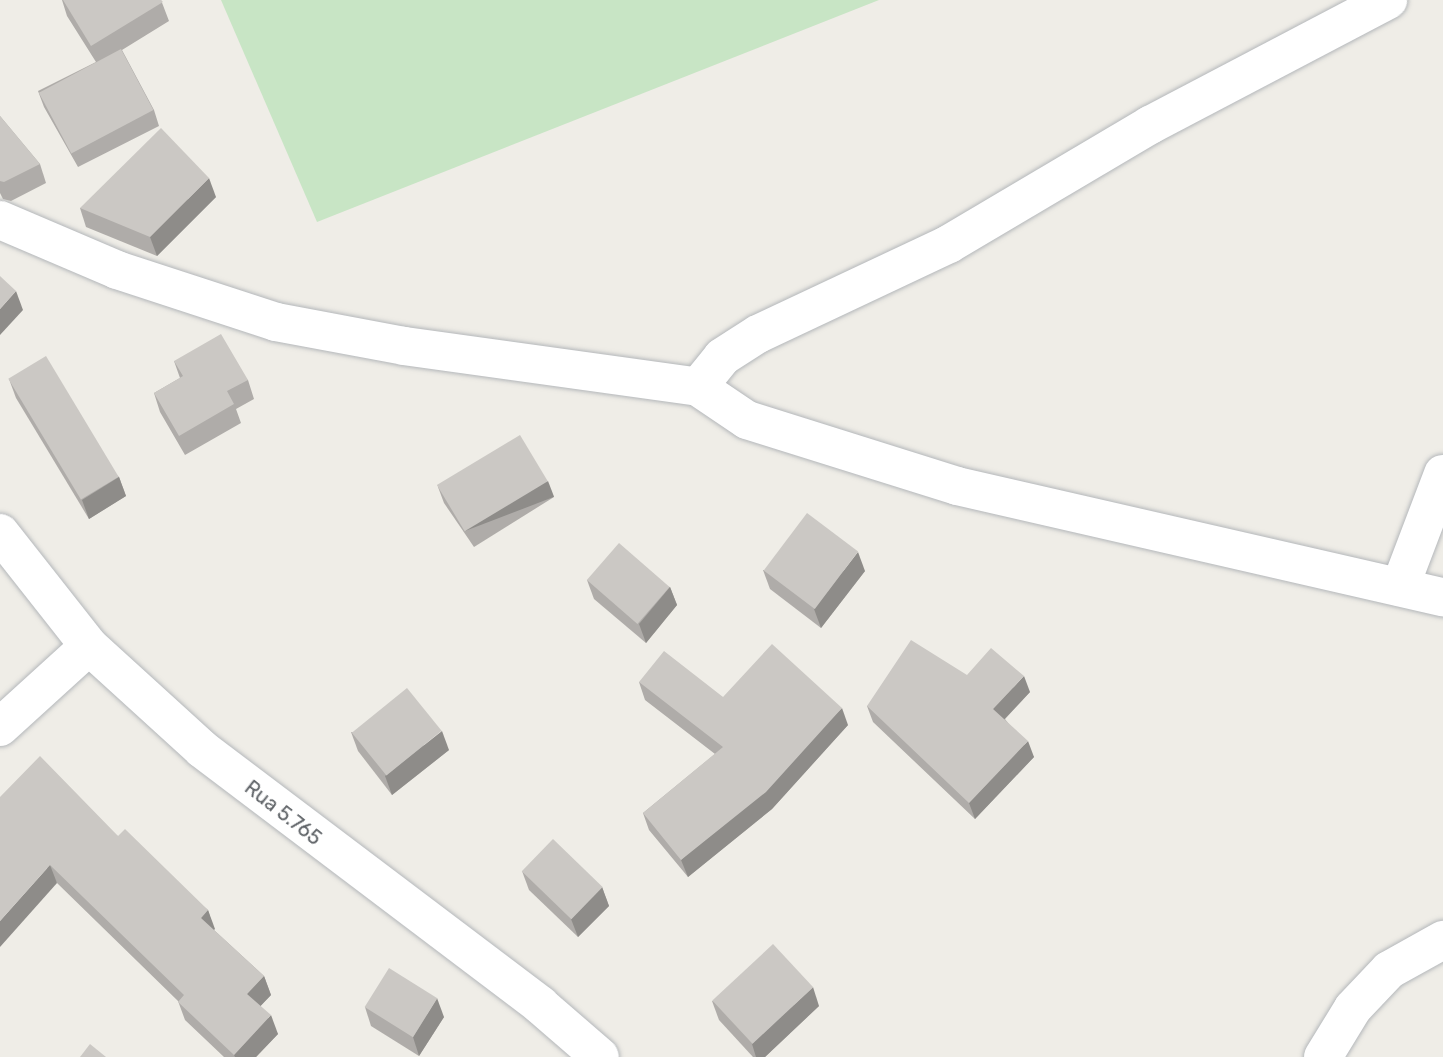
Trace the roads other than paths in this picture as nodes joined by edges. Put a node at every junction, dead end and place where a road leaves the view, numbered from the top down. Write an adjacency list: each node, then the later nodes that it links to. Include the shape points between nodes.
1 (1388, 0): 3 (street, via 1150,125 949,244 758,334 722,357)
2 (0, 220): 3 (street, via 117,270 276,322 404,346)
3 (698, 387): 6 (street, via 747,420 957,486)
4 (1443, 474): 6 (street)
5 (0, 533): 8 (street, Rua 5.765)
6 (1400, 587): 7 (street)
7 (1443, 597)
8 (89, 646): 9 (street); 11 (street, Rua 5.765, via 202,749 540,1005)
9 (0, 727)
10 (1443, 940): 12 (street, via 1389,970 1353,1008)
11 (600, 1057)
12 (1323, 1057)

